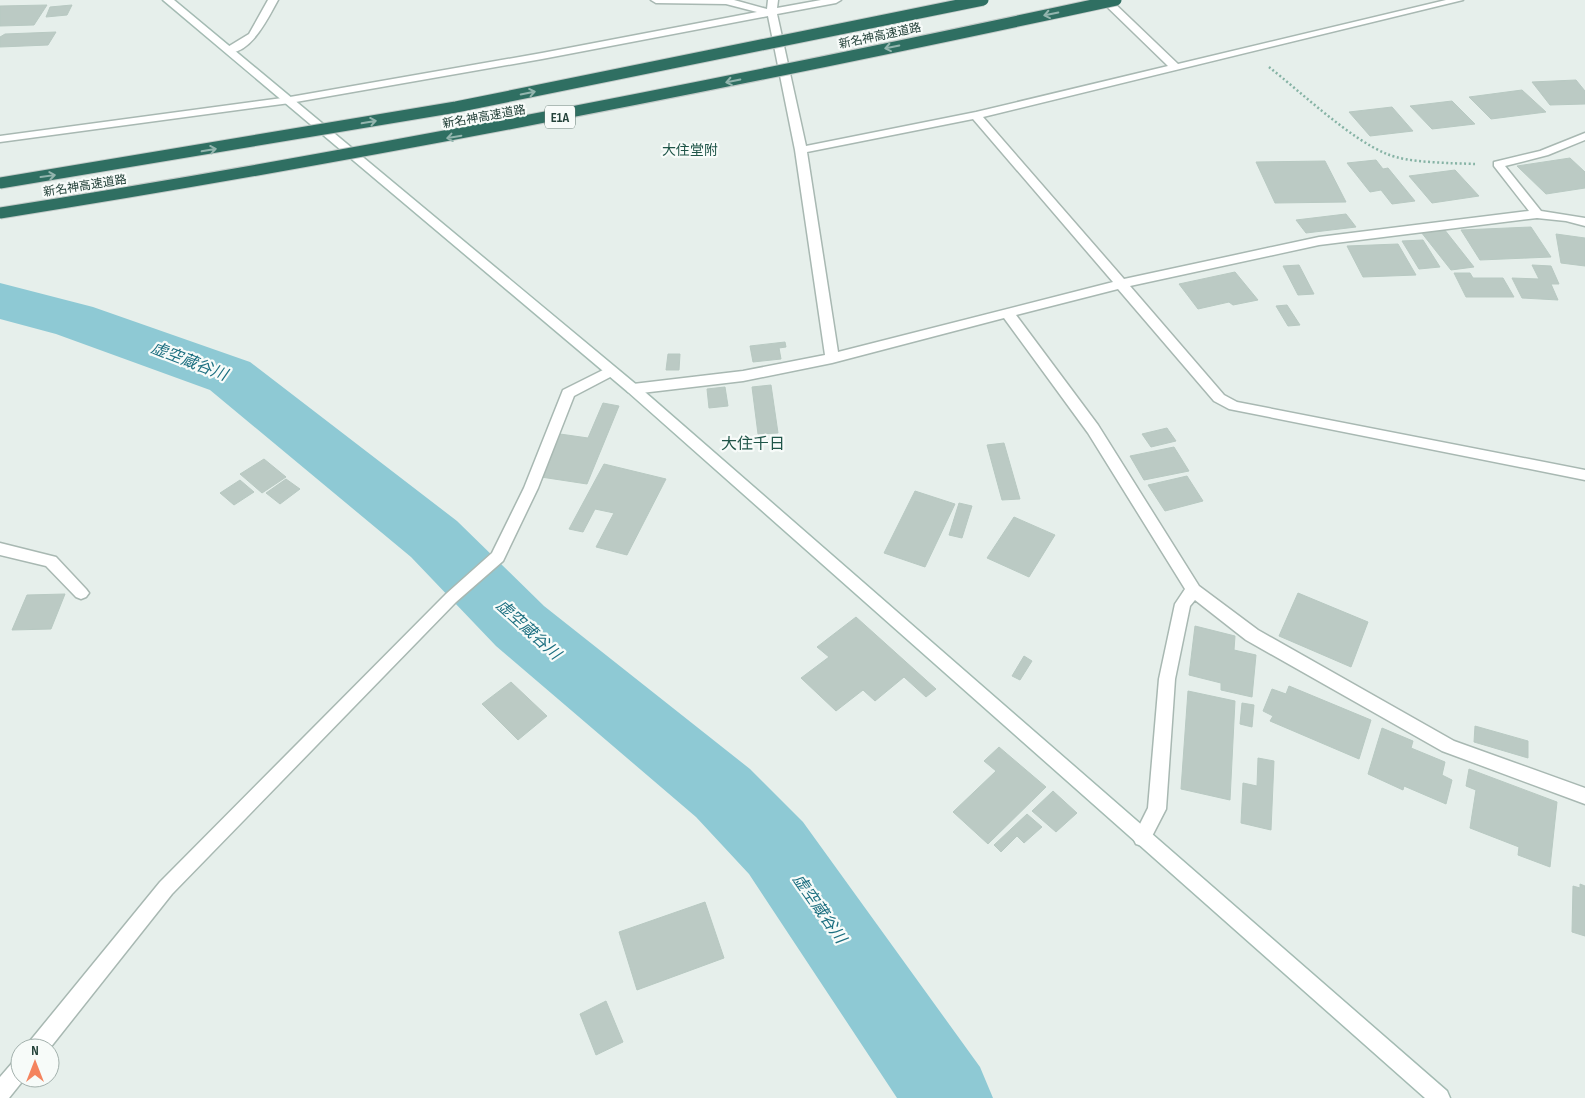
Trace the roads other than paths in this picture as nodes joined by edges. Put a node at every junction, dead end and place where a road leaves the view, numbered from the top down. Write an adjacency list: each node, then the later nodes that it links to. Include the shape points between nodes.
1 (168, 0): 11 (street)
2 (273, 0): 11 (street, via 253,36)
3 (656, 0): 10 (street, via 726,1)
4 (773, 0): 10 (street)
5 (836, 0): 10 (street)
6 (983, 0): 18 (highway, 新名神高速道路 / E1A, one-way to 6, bridge, via 456,107)
7 (1105, 0): 12 (street)
8 (1116, 0): 19 (highway, 新名神高速道路 / E1A, one-way to 19, bridge, via 507,128)
9 (1458, 0): 12 (street)
10 (772, 13): 13 (street); 17 (street)
11 (230, 50): 13 (street)
12 (1175, 67): 14 (street)
13 (290, 100): 16 (street); 25 (street)
14 (976, 115): 17 (street); 22 (street)
15 (1585, 136): 20 (street, via 1544,152 1498,164)
16 (0, 139)
17 (801, 150): 24 (street)
18 (0, 183)
19 (0, 213)
20 (1537, 214): 21 (street); 22 (street, via 1319,241)
21 (1585, 222)
22 (1122, 284): 23 (street); 27 (street, via 1219,398 1234,406)
23 (1008, 314): 24 (street); 29 (street, via 1093,429)
24 (832, 358): 26 (street, via 743,376)
25 (611, 371): 26 (street); 33 (street, via 568,393 498,557 451,598 166,888)
26 (633, 389): 32 (street)
27 (1585, 474)
28 (0, 549): 30 (street, via 51,561)
29 (1194, 590): 31 (street, via 1252,634 1448,746); 32 (street, via 1183,604 1167,678 1157,809)
30 (81, 593)
31 (1585, 796)
32 (1142, 838): 36 (street)
33 (45, 1038)
34 (10, 1082): 35 (street)
35 (0, 1094)
36 (1440, 1098)

